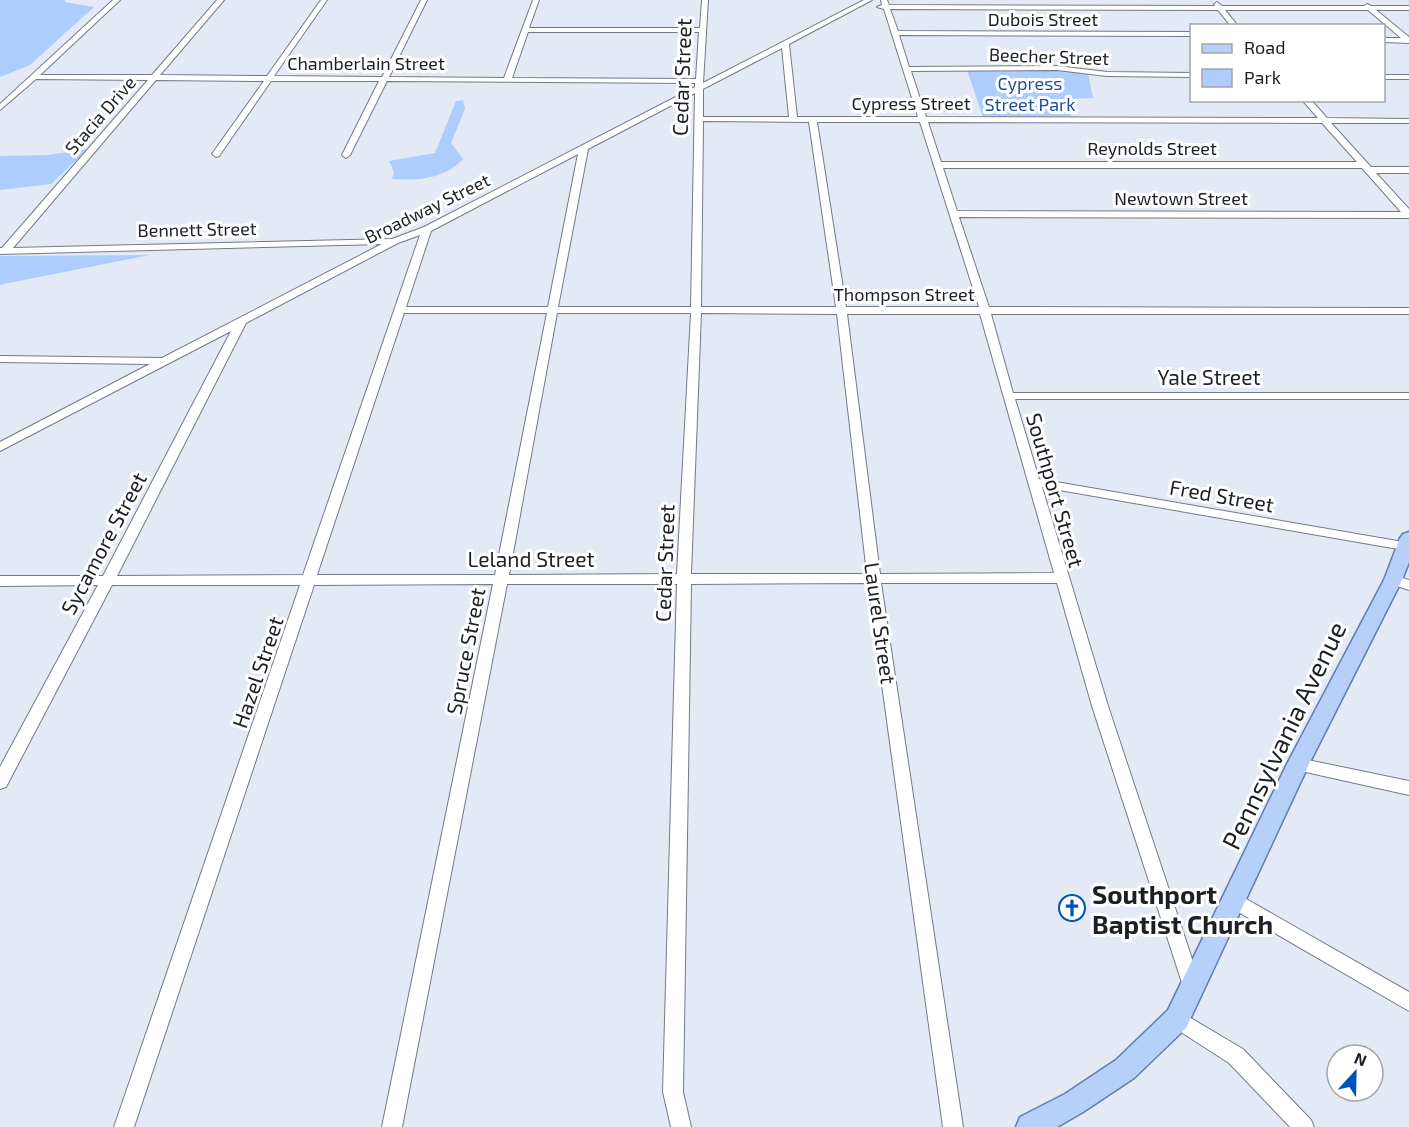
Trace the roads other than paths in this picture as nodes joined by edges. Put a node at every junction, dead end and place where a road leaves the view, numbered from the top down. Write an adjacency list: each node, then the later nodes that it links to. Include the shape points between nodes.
1 (117, 0): 25 (street)
2 (221, 0): 28 (street, Stacia Drive)
3 (324, 0): 29 (street)
4 (424, 0): 30 (street)
5 (536, 0): 16 (street)
6 (705, 0): 17 (street, Cedar Street)
7 (869, 0): 11 (street, Broadway Street)
8 (1213, 0): 12 (street)
9 (1360, 0): 13 (street)
10 (885, 4): 11 (street); 12 (street); 18 (street, Southport Street)
11 (857, 6): 22 (street, Broadway Street)
12 (1221, 8): 13 (street); 15 (street)
13 (1369, 8): 14 (street); 21 (street)
14 (1409, 8)
15 (1233, 24)
16 (525, 30): 17 (street); 31 (street)
17 (703, 30): 32 (street, Cedar Street)
18 (895, 33): 19 (street, Dubois Street); 23 (street, Southport Street)
19 (1190, 34)
20 (1385, 40): 21 (street)
21 (1409, 40)
22 (785, 43): 32 (street, Broadway Street); 36 (street)
23 (905, 69): 24 (street, Beecher Street, via 1057,68 1107,74); 38 (street, Southport Street)
24 (1190, 75)
25 (32, 77): 28 (street, Chamberlain Street); 34 (street)
26 (1385, 77): 27 (street)
27 (1409, 77)
28 (154, 78): 29 (street, Chamberlain Street); 51 (street, Stacia Drive)
29 (269, 78): 30 (street, Chamberlain Street); 42 (street)
30 (385, 78): 31 (street, Chamberlain Street); 43 (street)
31 (508, 78): 32 (street, Chamberlain Street)
32 (699, 84): 35 (street, Cedar Street); 41 (street, Broadway Street)
33 (1308, 102): 39 (street)
34 (0, 108)
35 (700, 119): 36 (street, Cypress Street); 53 (street, Cedar Street)
36 (793, 119): 37 (street, Cypress Street)
37 (813, 119): 38 (street, Cypress Street); 54 (street, Laurel Street)
38 (924, 120): 39 (street, Cypress Street); 44 (street, Southport Street)
39 (1323, 121): 40 (street, Cypress Street); 45 (street)
40 (1409, 121)
41 (584, 147): 49 (street, Broadway Street); 55 (street, Spruce Street)
42 (216, 154)
43 (346, 155)
44 (938, 165): 45 (street, Reynolds Street); 47 (street, Southport Street)
45 (1367, 167): 46 (street, Reynolds Street); 48 (street)
46 (1409, 170)
47 (954, 214): 48 (street, Newtown Street); 56 (street, Southport Street)
48 (1409, 215)
49 (427, 229): 50 (street, Broadway Street); 52 (street, Hazel Street)
50 (395, 241): 51 (street, Bennett Street); 58 (street, Broadway Street)
51 (3, 251)
52 (399, 310): 55 (street, Thompson Street); 68 (street, Hazel Street)
53 (696, 310): 54 (street, Thompson Street); 55 (street, Thompson Street); 70 (street, Cedar Street)
54 (840, 310): 56 (street, Thompson Street); 66 (street, Laurel Street)
55 (552, 311): 69 (street, Spruce Street)
56 (985, 311): 57 (street, Thompson Street); 61 (street, Southport Street)
57 (1409, 311)
58 (241, 322): 60 (street, Broadway Street); 71 (street, Sycamore Street)
59 (0, 359): 60 (street)
60 (165, 361): 63 (street, Broadway Street)
61 (1009, 396): 62 (street, Yale Street); 64 (street, Southport Street)
62 (1409, 396)
63 (0, 447)
64 (1033, 482): 65 (street, Fred Street); 67 (street, Southport Street)
65 (1407, 542): 73 (main road, Pennsylvania Avenue)
66 (874, 577): 67 (street, Leland Street); 70 (street, Leland Street); 85 (street, Laurel Street)
67 (1061, 578): 78 (street, Southport Street)
68 (310, 579): 69 (street, Leland Street); 71 (street, Leland Street); 82 (street, Hazel Street)
69 (501, 579): 70 (street, Leland Street); 83 (street, Spruce Street)
70 (684, 579): 84 (street, Cedar Street, via 673,1092)
71 (108, 580): 72 (street, Leland Street); 75 (street, Sycamore Street)
72 (0, 581)
73 (1401, 582): 74 (main road, Pennsylvania Avenue)
74 (1298, 764): 76 (street); 77 (main road, Pennsylvania Avenue)
75 (0, 782)
76 (1409, 788)
77 (1234, 900): 78 (main road, Pennsylvania Avenue); 79 (street)
78 (1193, 989): 80 (main road, Pennsylvania Avenue)
79 (1409, 1002)
80 (1177, 1019): 81 (main road, Pennsylvania Avenue, via 1125,1069); 86 (street, via 1236,1056)
81 (1037, 1126)
82 (124, 1127)
83 (392, 1127)
84 (681, 1127)
85 (953, 1127)
86 (1304, 1127)

